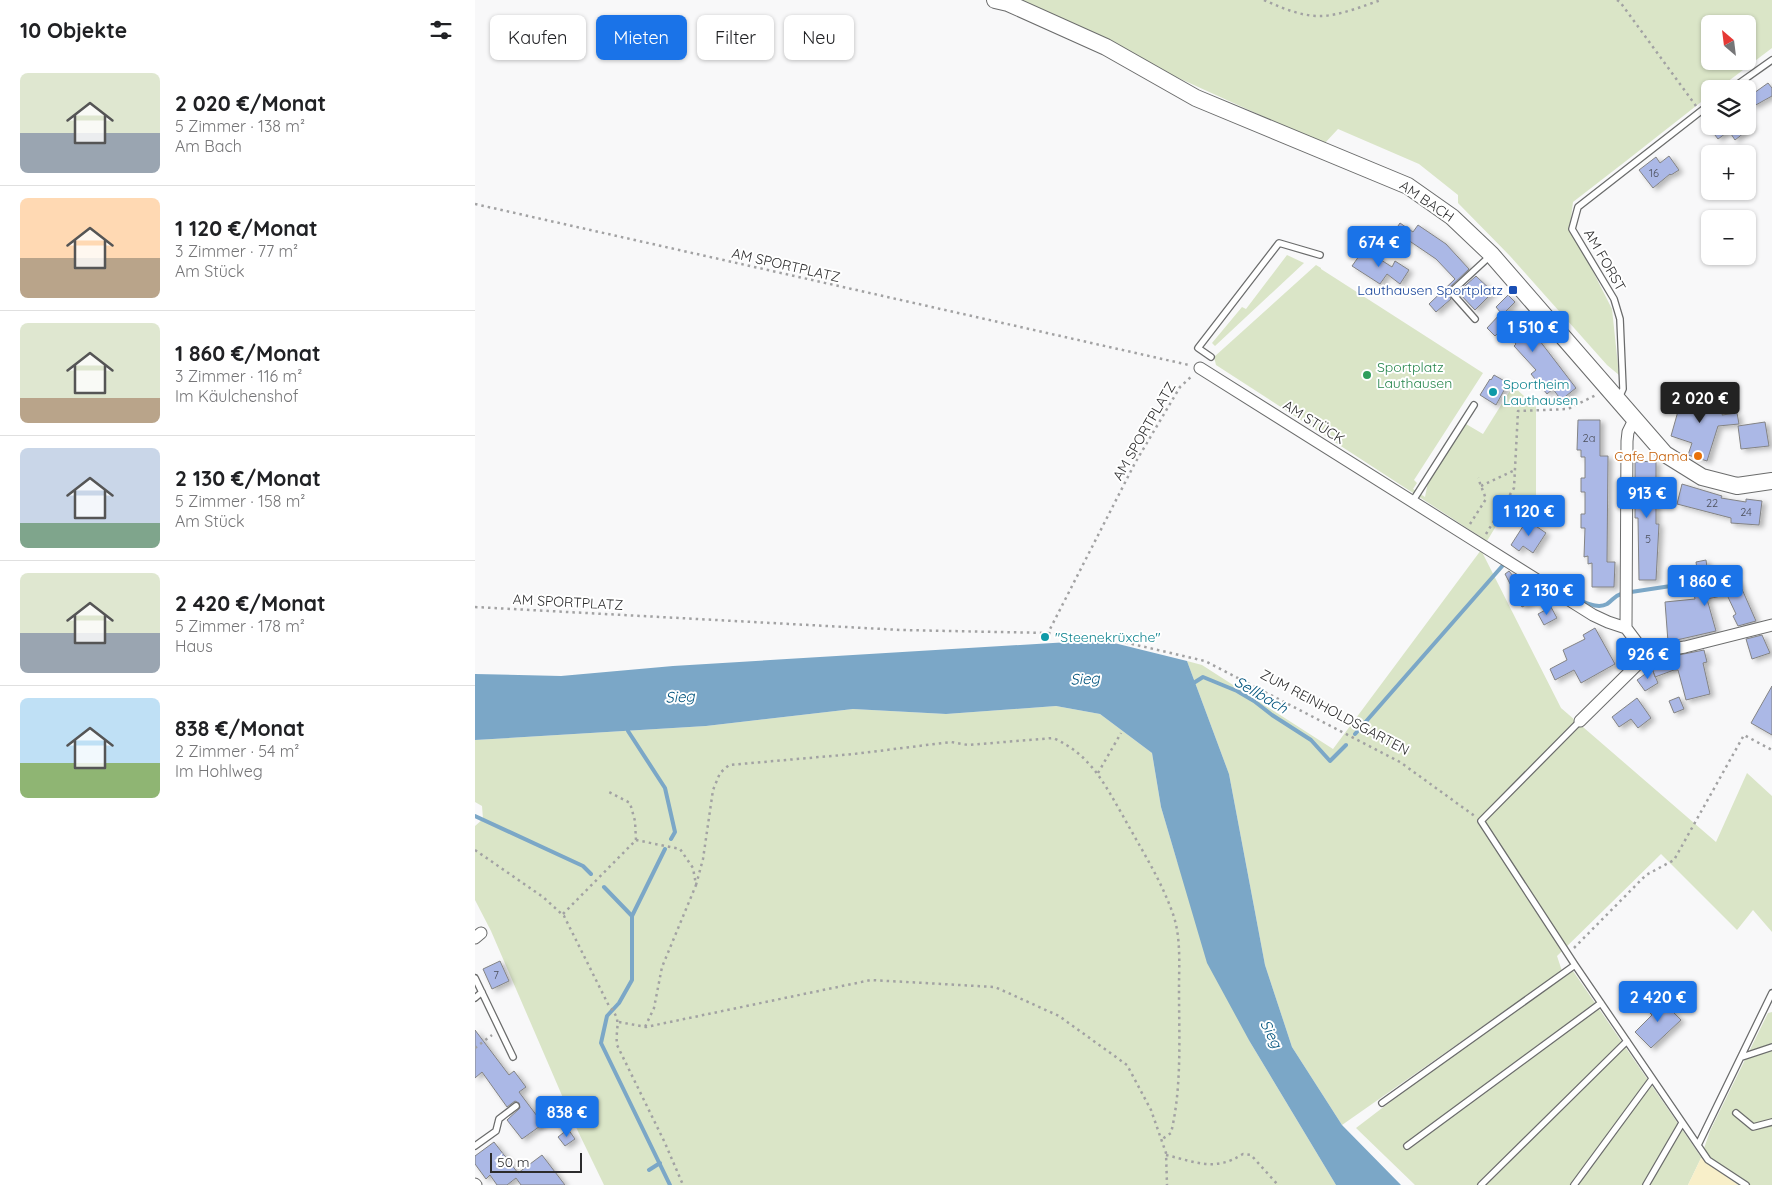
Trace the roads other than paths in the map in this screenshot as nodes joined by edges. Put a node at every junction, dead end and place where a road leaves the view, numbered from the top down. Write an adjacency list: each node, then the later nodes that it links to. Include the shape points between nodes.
1 (1002, 1): 5 (street, AM BACH, via 1106,47 1196,98 1408,186 1452,216)
2 (1772, 60): 3 (lane)
3 (1744, 80)
4 (1701, 110): 10 (lane, AM FORST, via 1578,207 1572,229 1614,299 1620,319 1623,389)
5 (1491, 254): 7 (lane, via 1451,292); 10 (street, AM BACH)
6 (1320, 255): 8 (lane, via 1279,243 1198,348)
7 (1475, 319)
8 (1211, 357)
9 (1200, 368): 14 (street, AM STÜCK)
10 (1613, 395): 12 (street, AM BACH)
11 (1474, 405): 14 (lane)
12 (1635, 420): 13 (street, AM BACH, via 1665,454 1702,477 1737,486); 16 (street, via 1627,441)
13 (1772, 481)
14 (1412, 502): 16 (street, AM STÜCK, via 1593,615)
15 (1772, 625): 17 (street, via 1685,648)
16 (1626, 628): 17 (street, via 1641,648)
17 (1649, 652): 18 (street)
18 (1580, 721): 19 (lane, via 1481,821)
19 (1575, 964): 24 (lane); 30 (lane)
20 (475, 978): 21 (lane)
21 (482, 992): 23 (lane); 27 (lane)
22 (1772, 993): 28 (lane)
23 (475, 998)
24 (1601, 1003): 25 (lane); 36 (lane)
25 (1627, 1041): 29 (lane); 38 (lane)
26 (1772, 1047): 28 (lane)
27 (513, 1057)
28 (1742, 1057): 37 (lane)
29 (1653, 1079): 34 (lane); 39 (lane)
30 (1382, 1103)
31 (516, 1106): 35 (lane, via 499,1119 496,1131)
32 (1736, 1113): 33 (lane, via 1753,1128)
33 (1772, 1122)
34 (1683, 1123): 37 (lane); 40 (lane)
35 (475, 1146)
36 (1407, 1146)
37 (1697, 1146): 41 (lane, via 1708,1160)
38 (1481, 1185)
39 (1574, 1185)
40 (1646, 1185)
41 (1746, 1185)

